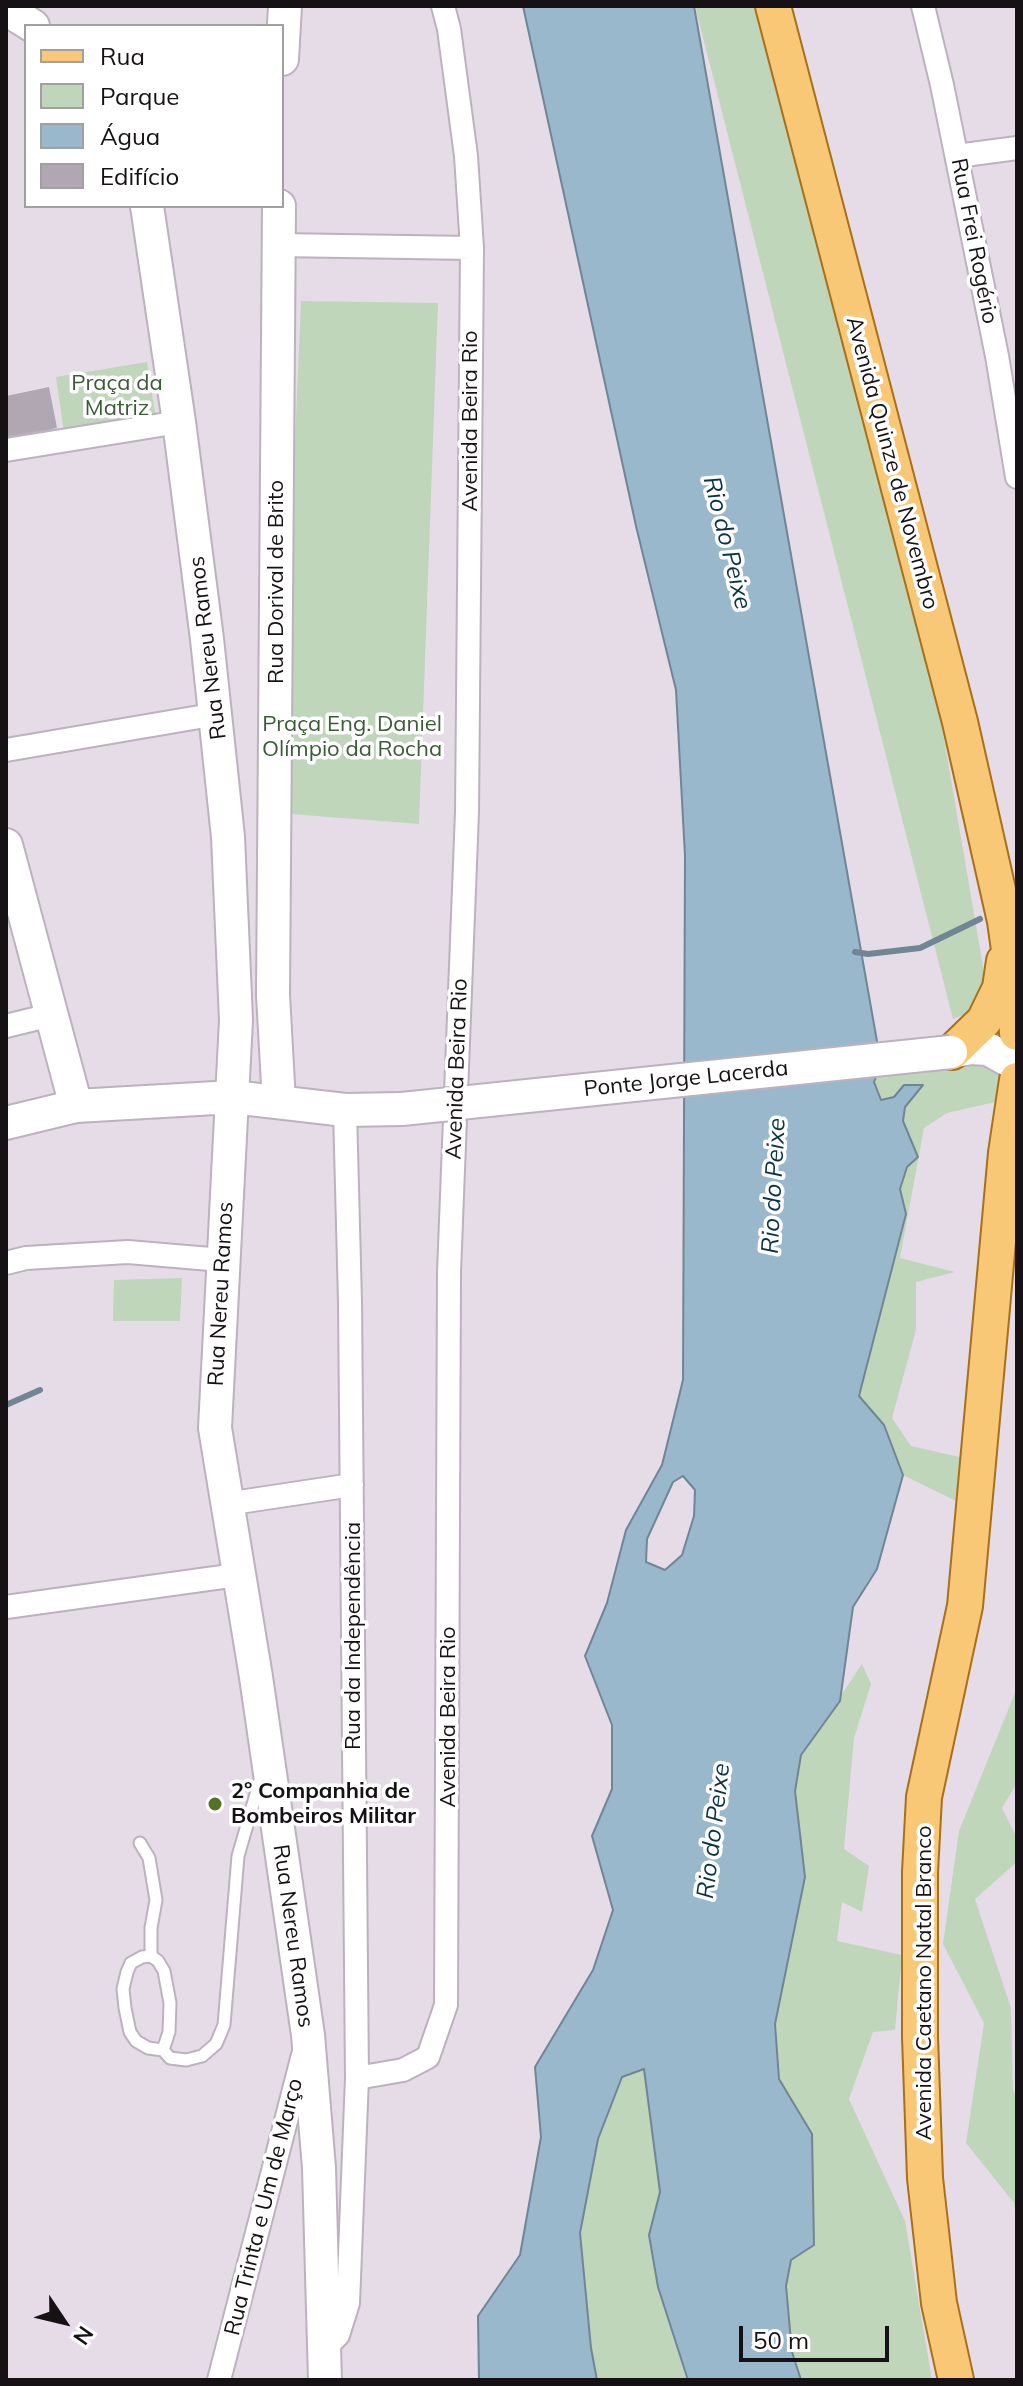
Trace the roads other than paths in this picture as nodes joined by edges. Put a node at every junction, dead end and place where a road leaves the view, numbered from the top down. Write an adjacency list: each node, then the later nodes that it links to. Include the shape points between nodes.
1 (443, 6): 11 (street, Avenida Beira Rio, via 466,156)
2 (773, 6): 18 (main road, Avenida Quinze de Novembro)
3 (923, 6): 7 (street, Rua Frei Rogério)
4 (6, 9): 5 (street)
5 (30, 24)
6 (1017, 148): 7 (street)
7 (957, 156): 14 (street, Rua Frei Rogério)
8 (147, 208): 12 (street, Rua Nereu Ramos)
9 (279, 208): 10 (street, Rua Dorival de Brito)
10 (278, 245): 11 (street); 27 (street, Rua Dorival de Brito, via 273,995)
11 (472, 248): 44 (street, Avenida Beira Rio, via 467,812 449,1272 446,2005 428,2057 403,2070)
12 (179, 422): 13 (street); 15 (street, Rua Nereu Ramos)
13 (6, 450)
14 (1017, 477)
15 (217, 714): 16 (street); 26 (street, Rua Nereu Ramos, via 228,837)
16 (6, 750)
17 (6, 845): 20 (street)
18 (1011, 928): 19 (main road, Avenida Quinze de Novembro); 23 (main road, via 1000,988 984,1021)
19 (1017, 1013): 22 (main road, Avenida Quinze de Novembro); 23 (street)
20 (51, 1015): 21 (street); 28 (street)
21 (6, 1026)
22 (1017, 1033)
23 (957, 1050): 24 (street, Ponte Jorge Lacerda, via 988,1049); 29 (street, Ponte Jorge Lacerda, bridge, via 402,1109)
24 (1017, 1065)
25 (1017, 1080): 32 (main road, Avenida Caetano Natal Branco)
26 (233, 1097): 27 (street, Ponte Jorge Lacerda); 28 (street, Ponte Jorge Lacerda); 33 (street, Rua Nereu Ramos)
27 (279, 1102): 29 (street, Ponte Jorge Lacerda)
28 (76, 1106): 30 (street, Ponte Jorge Lacerda)
29 (345, 1110): 35 (street, Rua da Independência)
30 (6, 1123)
31 (1017, 1223): 32 (main road, Avenida Caetano Natal Branco)
32 (997, 1254): 48 (main road, Avenida Caetano Natal Branco, via 965,1606 924,1797 920,1872 925,2178 939,2303)
33 (222, 1260): 34 (street, via 128,1252); 36 (street, Rua Nereu Ramos, via 215,1428)
34 (6, 1263)
35 (352, 1485): 36 (street); 44 (street, Rua da Independência)
36 (226, 1504): 37 (street, Rua Nereu Ramos)
37 (237, 1575): 38 (street); 39 (street, Rua Nereu Ramos)
38 (6, 1607)
39 (267, 1753): 42 (street, Rua Nereu Ramos); 43 (lane, via 238,1856 224,2025 216,2044 202,2056 170,2058)
40 (140, 1843): 41 (lane, via 149,1858 156,1900)
41 (151, 1956): 43 (lane, via 164,1971 170,2003); 43 (lane, via 131,1963 123,1989 125,2008 136,2041)
42 (308, 2035): 45 (street, Rua Nereu Ramos); 46 (street, Rua Trinta e Um de Março)
43 (163, 2050)
44 (357, 2078): 45 (street, Rua da Independência, via 348,2303 338,2335)
45 (325, 2348): 47 (street, Rua Nereu Ramos)
46 (219, 2380)
47 (325, 2380)
48 (956, 2380)

